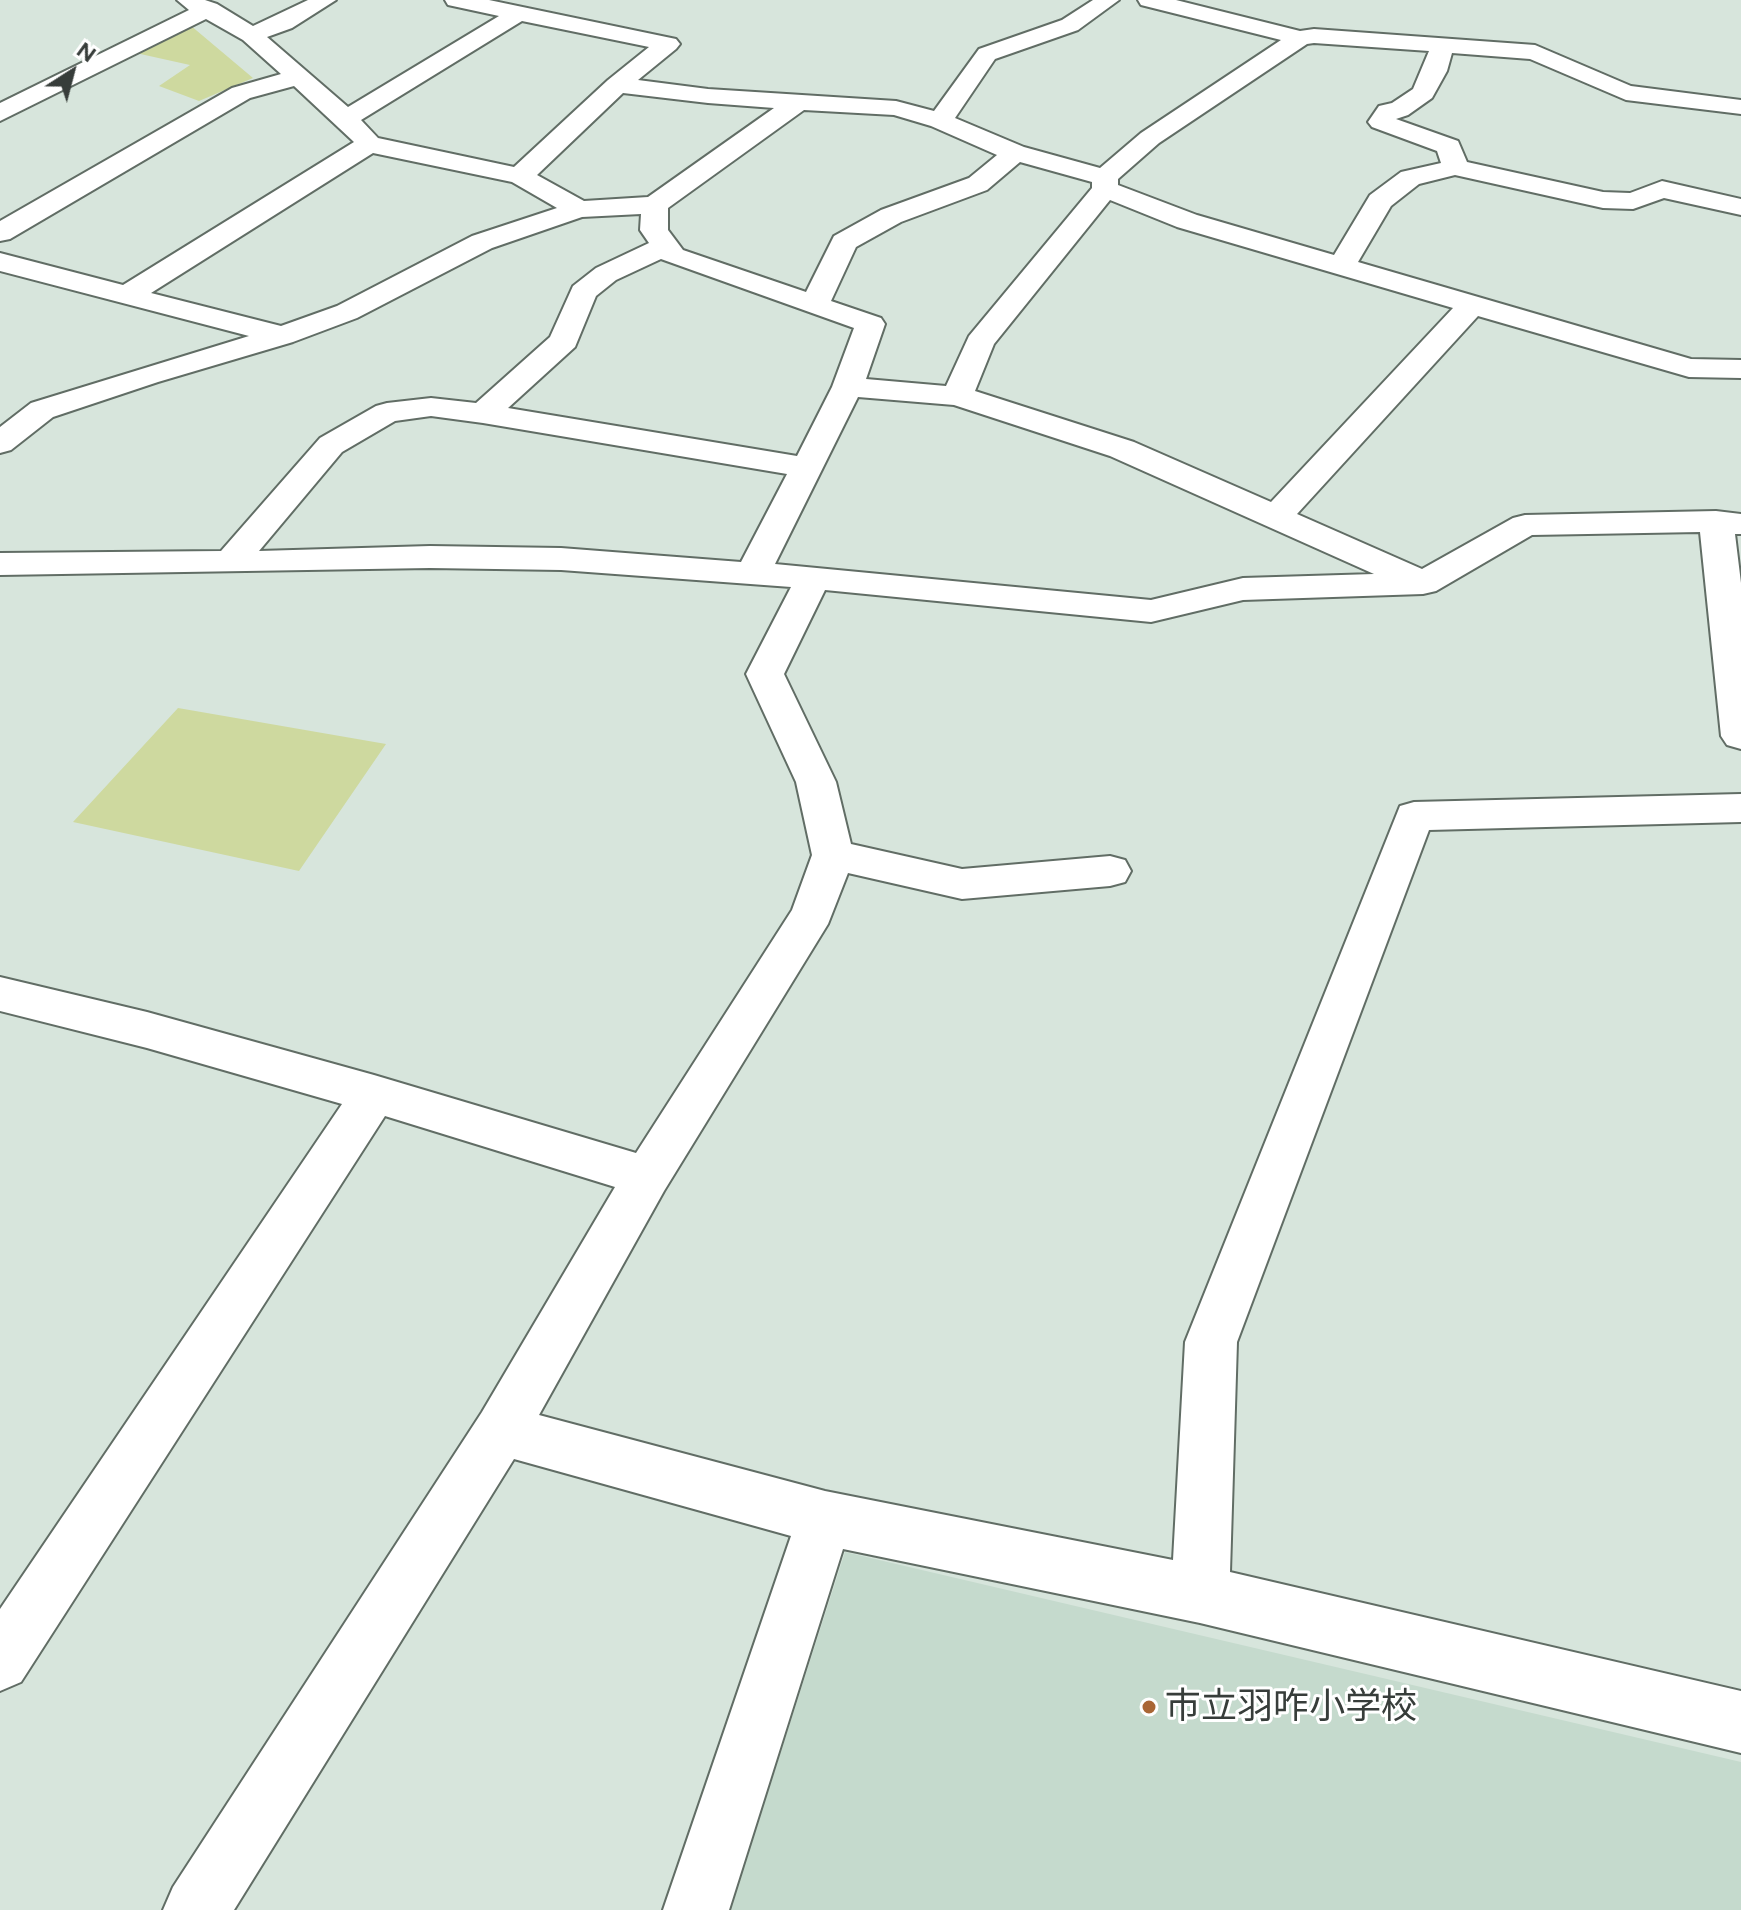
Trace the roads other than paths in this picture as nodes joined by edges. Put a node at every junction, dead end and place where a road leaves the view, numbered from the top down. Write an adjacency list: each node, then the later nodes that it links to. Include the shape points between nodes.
1 (325, 0): 8 (street)
2 (456, 0): 6 (street)
3 (1108, 0): 16 (street, via 1070,25 987,54)
4 (1149, 0): 7 (street)
5 (199, 4): 8 (street); 14 (street)
6 (517, 14): 11 (street, via 668,44); 15 (street)
7 (1312, 29): 9 (street); 21 (street, via 1150,138)
8 (251, 35): 10 (street)
9 (1443, 44): 13 (street, via 1535,52 1626,93); 19 (street, via 1423,93 1399,110 1388,111 1381,122 1449,146)
10 (298, 77): 15 (street); 25 (street, via 241,93)
11 (617, 85): 12 (street); 20 (street)
12 (797, 103): 16 (street, via 896,108); 22 (street)
13 (1741, 107)
14 (0, 113)
15 (346, 118): 17 (street)
16 (940, 121): 18 (street)
17 (369, 144): 20 (street); 29 (street)
18 (1015, 153): 21 (street); 31 (street, via 978,184 891,216 844,242)
19 (1455, 167): 23 (street, via 1603,200 1633,201 1662,189); 28 (street, via 1410,178 1380,201)
20 (520, 176): 24 (street)
21 (1105, 183): 28 (street, via 1187,221); 35 (street, via 980,342)
22 (655, 205): 24 (street); 26 (street, via 654,230)
23 (1741, 207)
24 (579, 209): 32 (street, via 482,242 347,312)
25 (0, 233)
26 (666, 246): 31 (street, via 673,256); 36 (street, via 606,274 583,292 564,341)
27 (0, 262): 29 (street)
28 (1342, 266): 30 (street)
29 (126, 296): 32 (street)
30 (1474, 303): 33 (street, via 1689,368); 40 (street)
31 (814, 305): 34 (street, via 870,324)
32 (282, 336): 37 (street, via 42,410)
33 (1741, 369)
34 (848, 387): 35 (street); 38 (street)
35 (957, 396): 40 (street, via 1122,449)
36 (483, 413): 38 (street); 41 (street, via 431,407 387,413 331,445)
37 (0, 443)
38 (806, 467): 43 (street)
39 (1733, 518): 45 (street, via 1525,525); 46 (street)
40 (1274, 519): 45 (street)
41 (232, 561): 42 (street); 43 (street, via 546,559)
42 (0, 564)
43 (752, 575): 44 (street)
44 (813, 578): 45 (street, via 1151,611 1243,589); 48 (street, via 765,674 816,782)
45 (1423, 583)
46 (1741, 736)
47 (1741, 808): 55 (street, via 1414,816 1211,1342)
48 (833, 855): 49 (street, via 962,884); 52 (street, via 813,913)
49 (1110, 871)
50 (0, 994): 51 (street)
51 (374, 1094): 52 (street); 56 (street)
52 (647, 1177): 53 (street)
53 (501, 1430): 54 (street); 58 (street)
54 (825, 1518): 55 (street); 59 (street)
55 (1200, 1594): 57 (street)
56 (0, 1661)
57 (1741, 1722)
58 (196, 1910)
59 (696, 1910)

